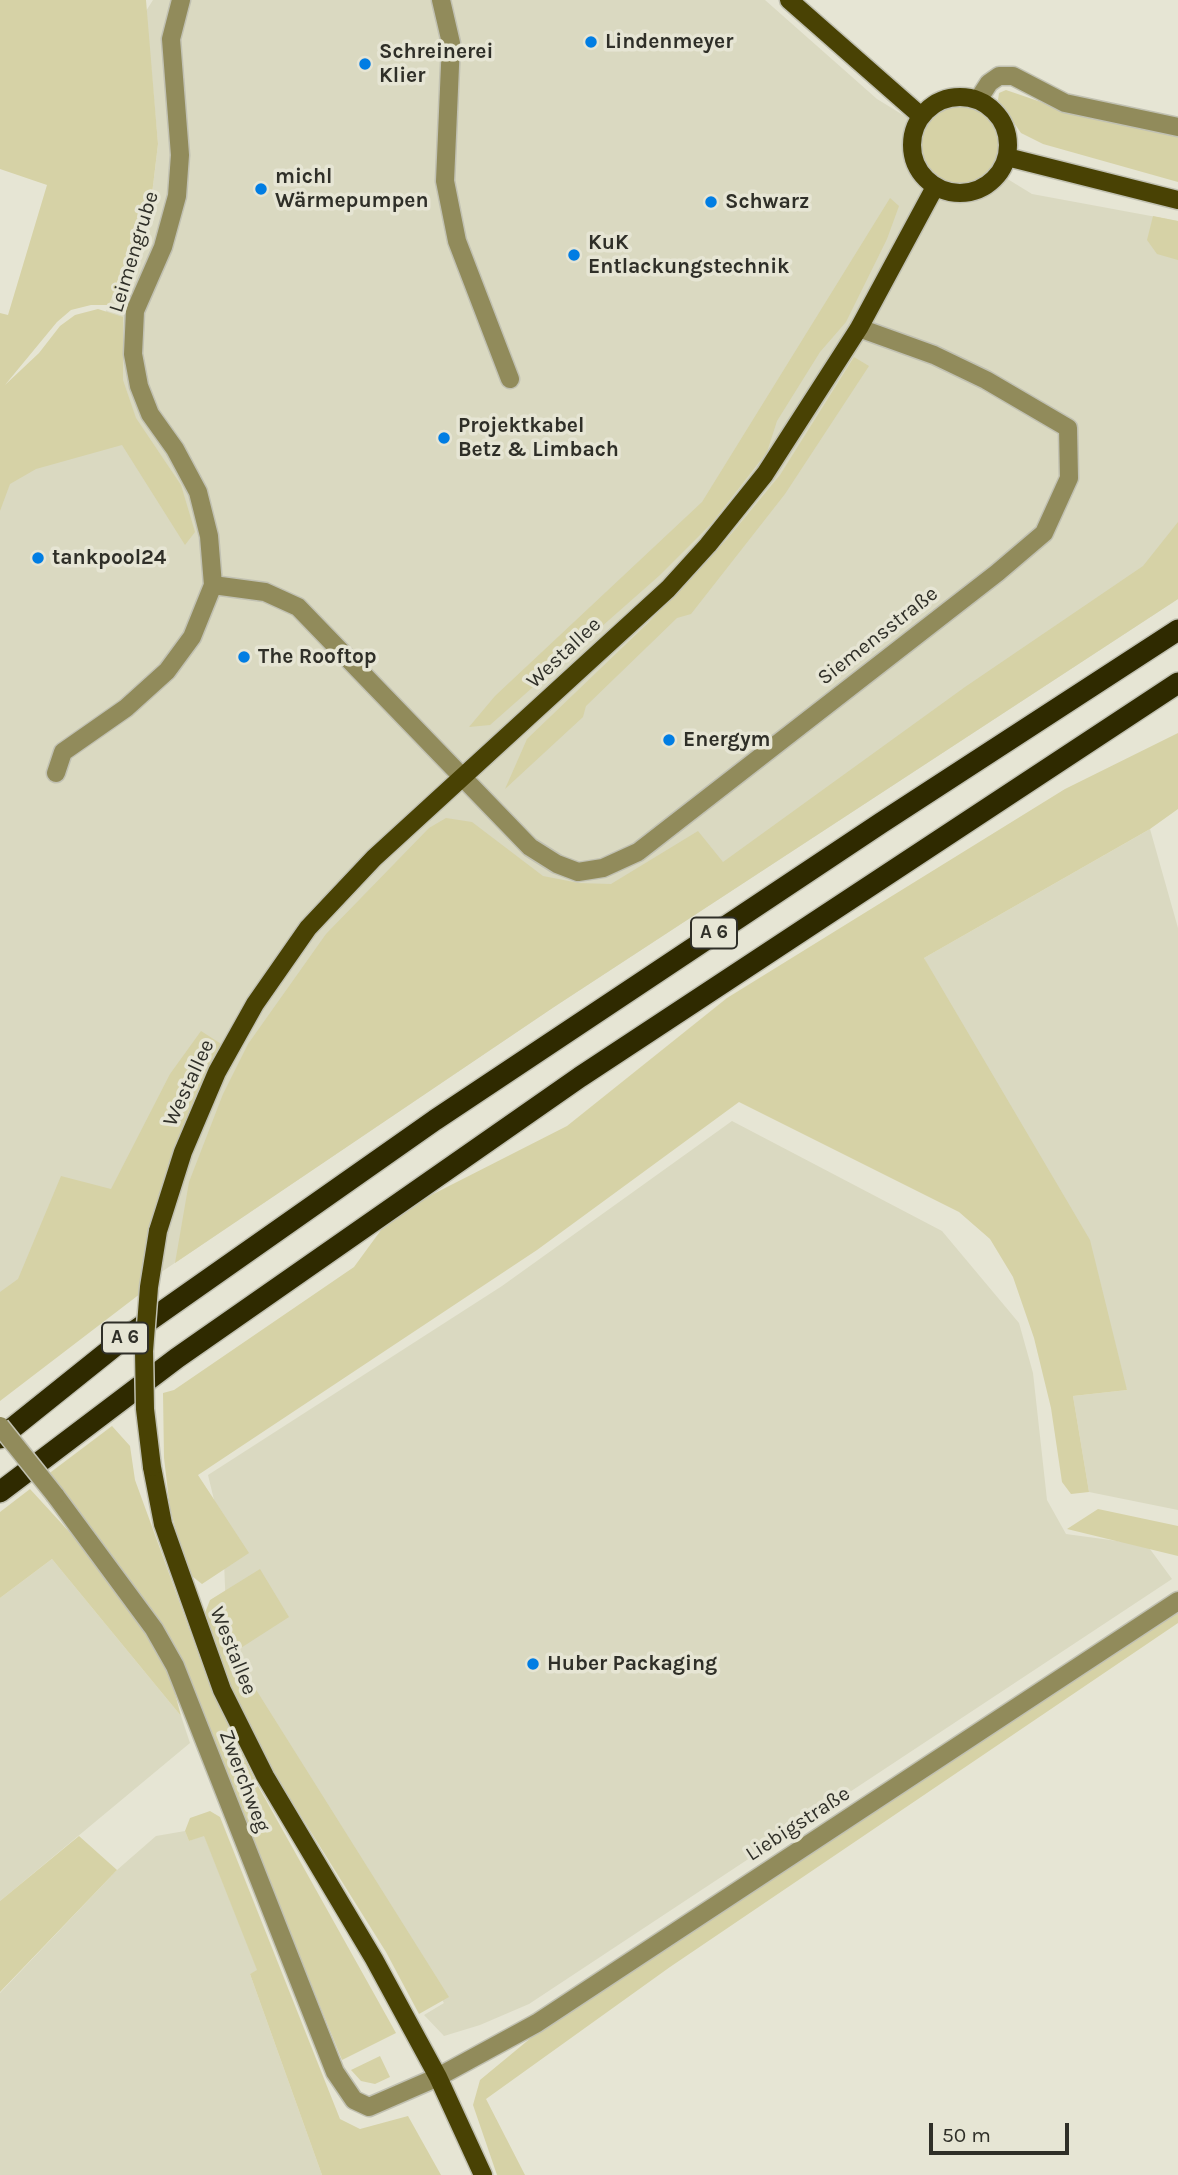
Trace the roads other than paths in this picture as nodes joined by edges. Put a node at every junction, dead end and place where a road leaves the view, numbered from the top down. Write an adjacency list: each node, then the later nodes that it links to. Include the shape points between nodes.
1 (181, 0): 12 (street, Leimengrube, via 171,40 180,155 177,196 163,247 135,311 133,354 150,414 198,492 209,536)
2 (440, 0): 11 (street, via 451,43 444,181 457,241)
3 (789, 0): 5 (main road)
4 (978, 100): 5 (main road, via 942,100); 6 (street, via 999,76 1013,76 1065,103); 7 (main road, via 1004,123)
5 (921, 116): 8 (main road, via 912,150 919,172)
6 (1178, 127)
7 (1007, 157): 8 (main road, via 999,174 979,190 961,194); 9 (main road)
8 (935, 187): 10 (main road, Westallee)
9 (1178, 200)
10 (859, 328): 18 (main road, Westallee, via 765,474 708,545 668,589); 18 (street, Siemensstraße, via 934,355 1068,428 1069,478 1044,533 638,852 603,868 578,872 557,864 530,846)
11 (510, 379)
12 (213, 585): 17 (street, Leimengrube, via 192,637 166,671 126,708 63,752); 18 (street, via 265,592 299,607)
13 (1178, 630): 20 (highway, A 6, via 435,1119 126,1337)
14 (1178, 683): 16 (highway, A 6)
15 (1178, 703): 16 (highway)
16 (1140, 709): 21 (highway, A 6, via 580,1077 177,1358)
17 (56, 773)
18 (463, 778): 23 (main road, Westallee, bridge, via 374,858 308,928 255,1004 216,1072 183,1152 158,1231 144,1351 145,1409 163,1524 222,1690 265,1776)
19 (0, 1426): 23 (street, Zwerchweg, bridge, via 154,1629 175,1665 335,2072 354,2099 369,2107)
20 (0, 1438)
21 (0, 1492)
22 (1178, 1601): 23 (street, Liebigstraße, via 537,2023)
23 (438, 2077): 24 (main road, Westallee)
24 (483, 2175)

